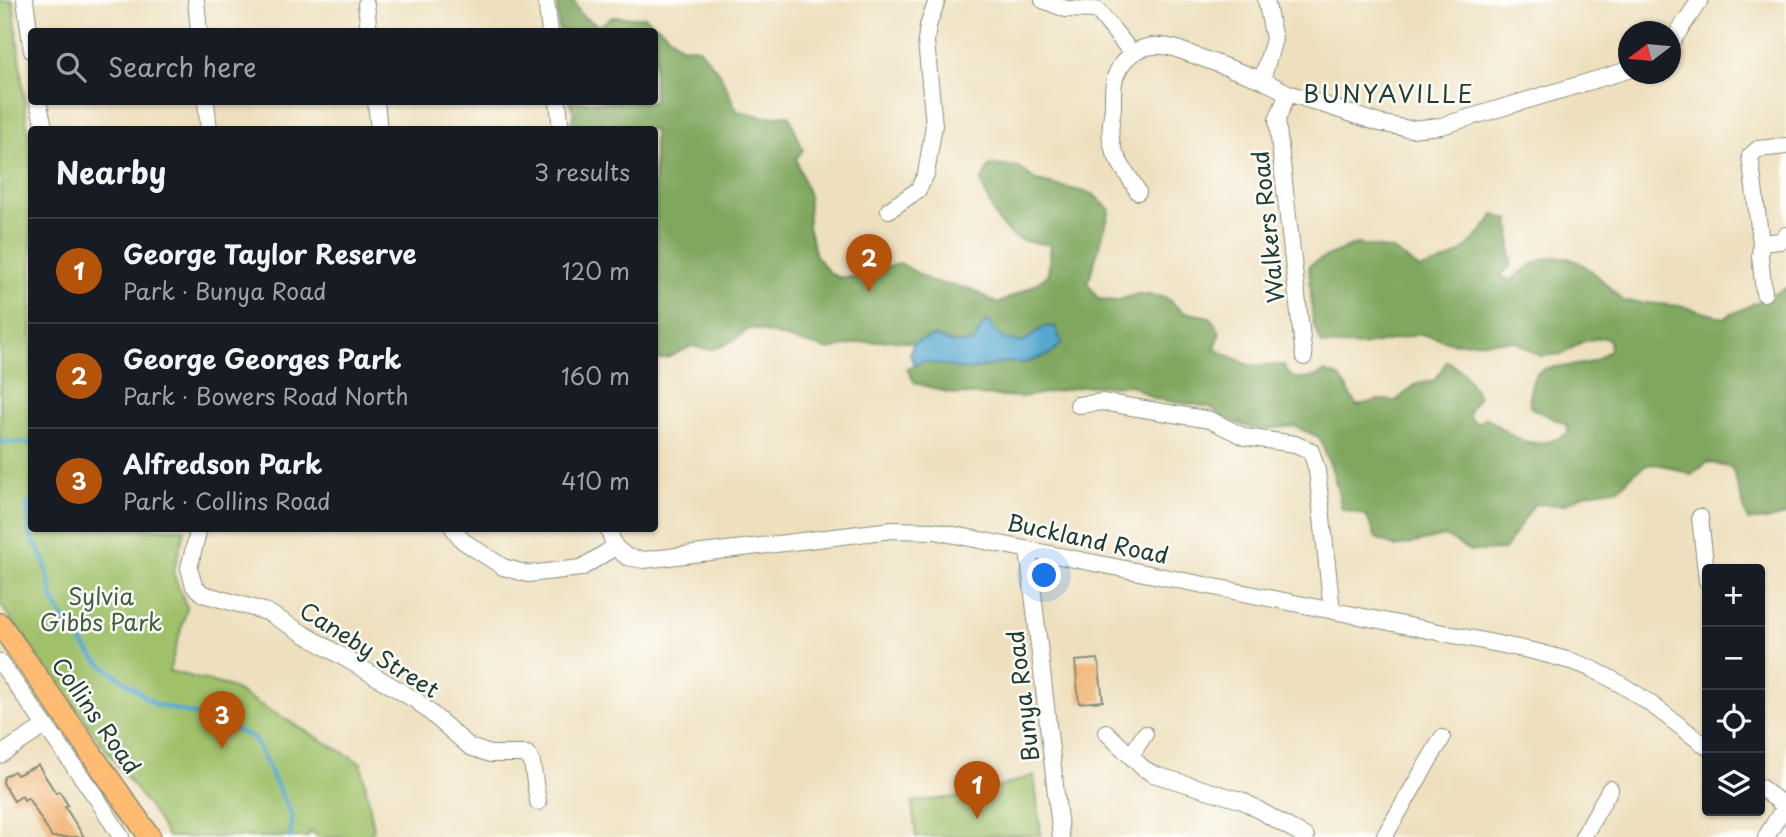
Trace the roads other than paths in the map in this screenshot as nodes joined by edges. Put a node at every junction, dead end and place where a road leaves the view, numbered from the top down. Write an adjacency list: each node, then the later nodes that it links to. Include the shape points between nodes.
1 (24, 0): 9 (street)
2 (196, 0): 10 (street)
3 (546, 0): 12 (street)
4 (937, 0): 28 (street, via 926,41 934,125 926,174 918,190)
5 (1043, 0): 14 (street, via 1066,9 1097,10)
6 (1266, 0): 16 (street, via 1274,39)
7 (1700, 0): 13 (street)
8 (366, 4): 11 (street)
9 (28, 28)
10 (199, 28)
11 (369, 28)
12 (550, 28)
13 (1681, 29)
14 (1132, 53): 16 (street, via 1163,45); 27 (street, via 1115,77 1111,139)
15 (1618, 73): 17 (street, via 1425,129 1379,123)
16 (1262, 80): 17 (street)
17 (1288, 93): 32 (street, Walkers Road, via 1278,120)
18 (39, 105): 22 (street)
19 (206, 105): 23 (street)
20 (376, 105): 24 (street)
21 (558, 105): 25 (street)
22 (44, 126)
23 (209, 126)
24 (379, 126)
25 (561, 126)
26 (1786, 146): 30 (street, via 1758,149 1750,156)
27 (1138, 192)
28 (889, 210)
29 (1786, 235): 30 (street, via 1780,241)
30 (1762, 243): 31 (street)
31 (1764, 293)
32 (1304, 357)
33 (1078, 405): 41 (street, via 1102,402 1210,420 1245,438 1296,444 1311,451)
34 (1700, 517): 40 (street)
35 (198, 532): 53 (street, Caneby Street, via 189,568 194,586 203,594 267,612 417,701 470,747 490,754 527,754)
36 (456, 532): 38 (street, via 503,567 528,574 581,568)
37 (609, 532): 38 (street)
38 (615, 547): 39 (street, Buckland Road, via 627,557 644,560 892,530 935,531)
39 (1028, 550): 41 (street, Buckland Road); 57 (street, Bunya Road)
40 (1705, 564)
41 (1332, 611): 48 (street, Buckland Road, via 1566,659 1599,672 1645,700)
42 (0, 624): 56 (main road, Collins Road)
43 (0, 662): 44 (street)
44 (45, 726): 49 (street); 55 (street)
45 (1106, 732): 50 (street)
46 (1145, 734): 50 (street)
47 (1442, 738): 59 (street)
48 (1702, 743)
49 (0, 755)
50 (1131, 755): 58 (street, via 1153,774 1243,801)
51 (1610, 789): 60 (street)
52 (1765, 791): 54 (street)
53 (538, 802)
54 (1785, 806): 61 (street)
55 (121, 837)
56 (150, 837)
57 (1061, 837)
58 (1306, 837)
59 (1384, 837)
60 (1583, 837)
61 (1766, 837)

